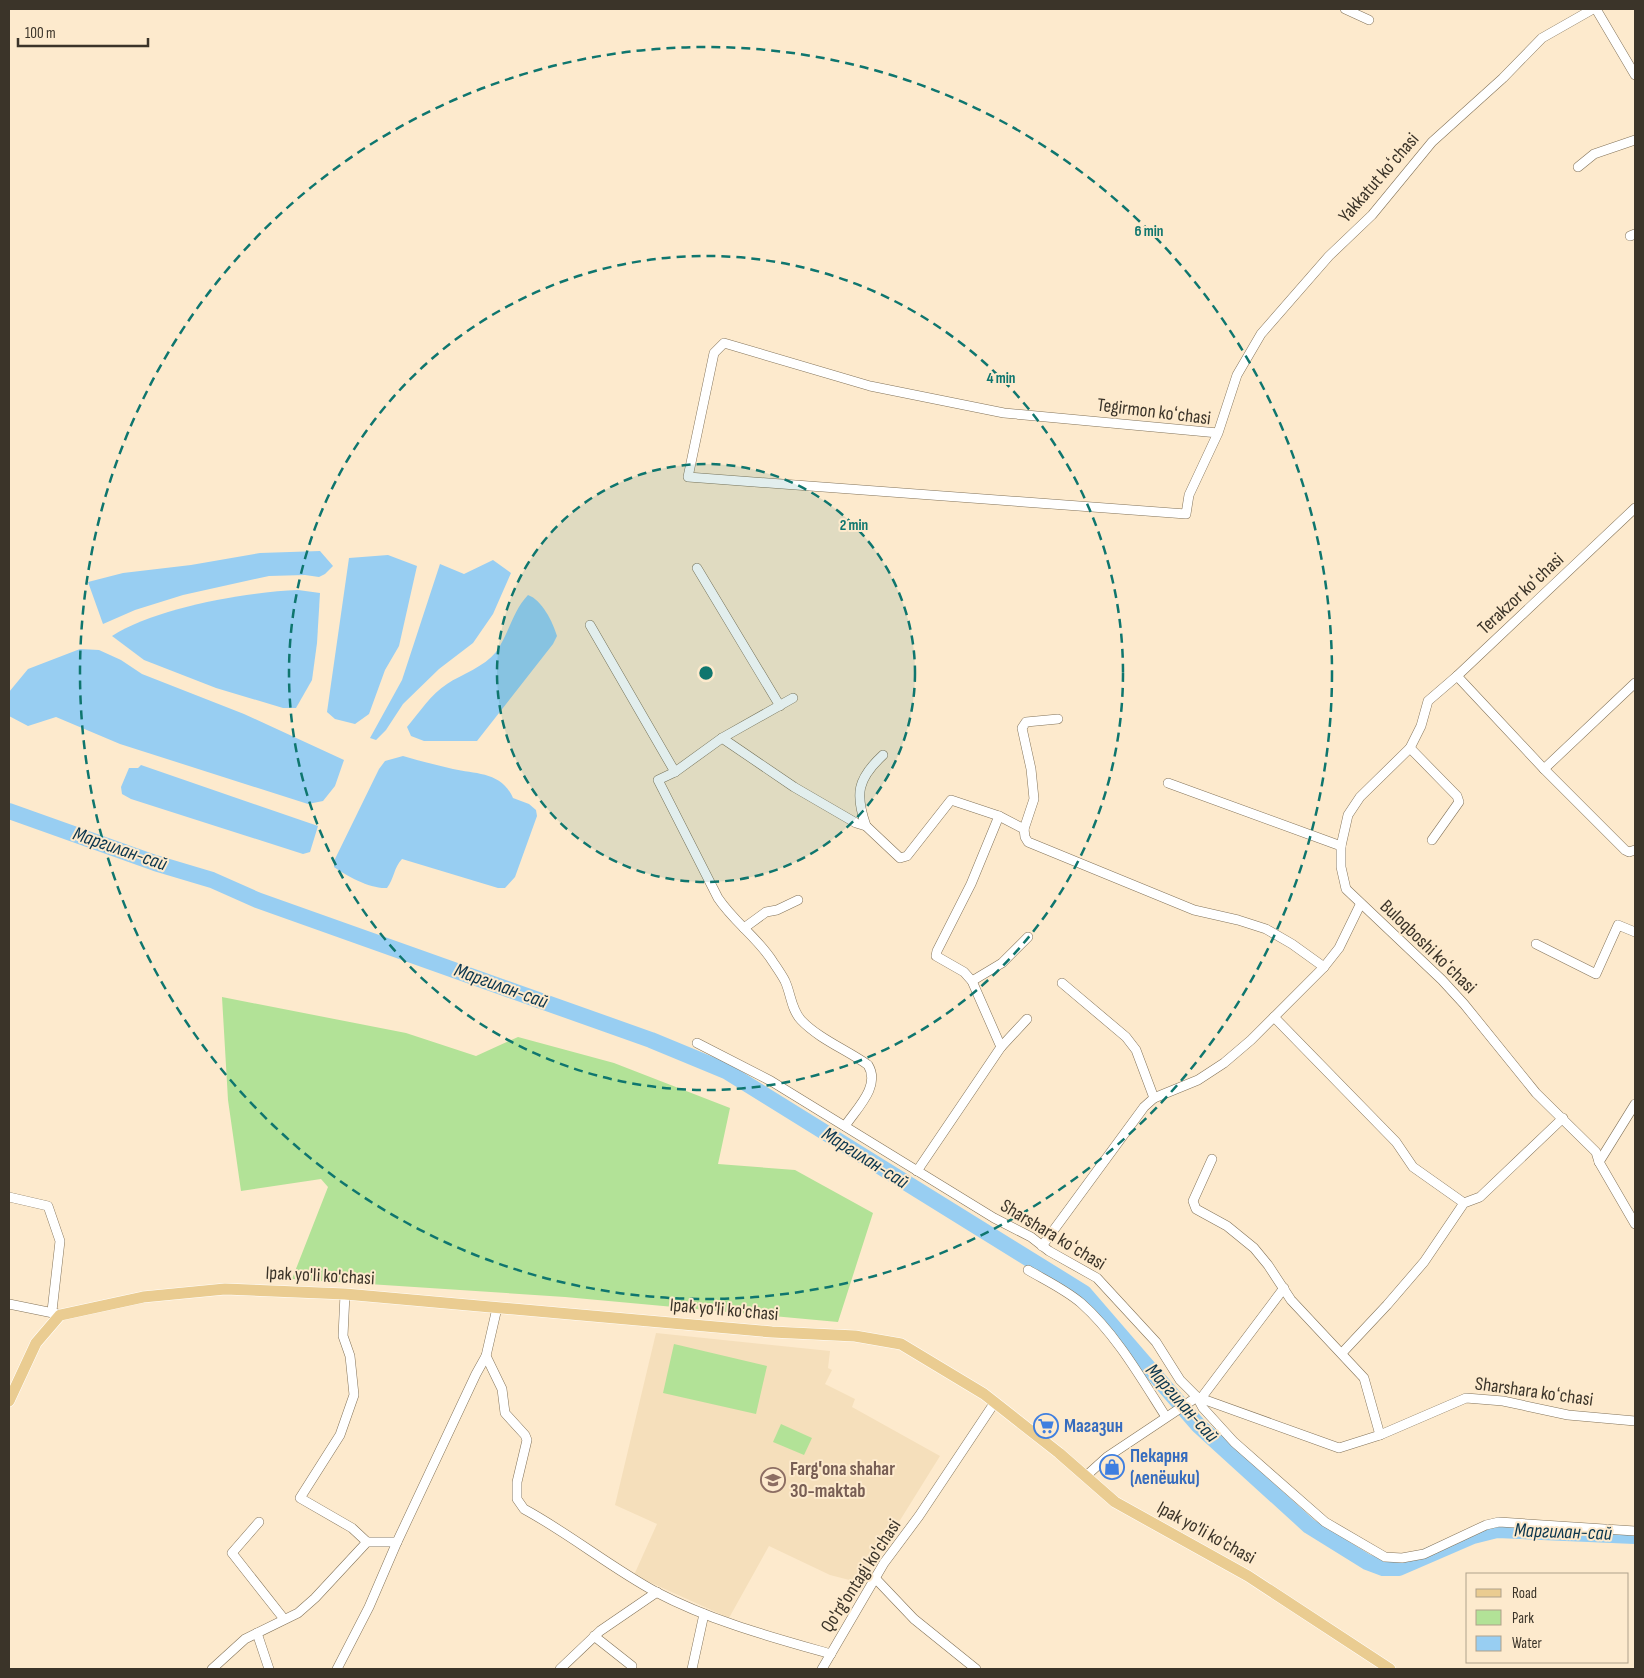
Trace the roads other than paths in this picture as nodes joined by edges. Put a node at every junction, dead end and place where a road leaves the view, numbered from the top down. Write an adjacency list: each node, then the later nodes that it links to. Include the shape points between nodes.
1 (1345, 9): 3 (street)
2 (1595, 9): 4 (street); 7 (street, Yakkatut koʻchasi, via 1542,38 1432,142 1372,216 1329,256 1261,334 1237,375)
3 (1369, 20)
4 (1635, 75)
5 (1635, 140): 6 (street, via 1594,154)
6 (1578, 167)
7 (1218, 433): 7 (street, Tegirmon koʻchasi, via 1004,413 870,386 724,343 714,353 688,477 1186,514 1190,496)
8 (1635, 508): 11 (street, Terakzor koʻchasi)
9 (697, 568): 15 (street)
10 (590, 625): 21 (street)
11 (1457, 676): 14 (street, Terakzor koʻchasi); 20 (street)
12 (1635, 683): 20 (street)
13 (793, 698): 15 (street)
14 (1428, 701): 18 (street, Buloqboshi koʻchasi)
15 (780, 706): 17 (street)
16 (1058, 719): 25 (street, via 1026,722 1022,728 1034,799)
17 (722, 738): 21 (street); 24 (street, via 794,787)
18 (1410, 748): 26 (street, via 1457,796 1459,802); 27 (street, Buloqboshi koʻchasi, via 1360,797 1348,815)
19 (883, 755): 24 (street, via 869,768 859,789 859,806)
20 (1544, 768): 28 (street, via 1625,850)
21 (676, 772): 31 (street, via 658,780 718,898 730,916)
22 (1168, 783): 27 (street)
23 (999, 816): 24 (street, via 951,800 907,856 900,858); 25 (street); 36 (street, via 936,956 964,972)
24 (866, 826)
25 (1024, 829): 35 (street, via 1028,842 1194,910 1266,929)
26 (1432, 840)
27 (1341, 846): 30 (street, Buloqboshi koʻchasi, via 1346,889)
28 (1635, 850)
29 (798, 900): 31 (street, via 766,912)
30 (1360, 905): 35 (street, via 1339,948); 44 (street, Buloqboshi koʻchasi, via 1442,980 1536,1093)
31 (744, 928): 45 (street, via 772,960 800,1018 809,1028 868,1065 873,1073 871,1088)
32 (1635, 932): 34 (street, via 1618,925 1596,974)
33 (1028, 937): 36 (street, via 1002,962)
34 (1536, 944)
35 (1324, 967): 38 (street)
36 (972, 981): 41 (street)
37 (1062, 983): 42 (street, via 1126,1037 1136,1050)
38 (1274, 1017): 42 (street, via 1230,1058 1198,1080); 50 (street, via 1396,1142 1413,1167)
39 (1027, 1019): 41 (street)
40 (697, 1043): 45 (street, Sharshara koʻchasi)
41 (1001, 1047): 48 (street)
42 (1154, 1098): 52 (street, via 1144,1107)
43 (1635, 1104): 47 (street)
44 (1563, 1118): 47 (street, Buloqboshi koʻchasi, via 1596,1152); 50 (street, via 1480,1197)
45 (845, 1126): 48 (street, Sharshara koʻchasi)
46 (1212, 1159): 54 (street, via 1193,1201 1196,1209 1227,1226 1254,1248)
47 (1599, 1162): 51 (street, Buloqboshi koʻchasi)
48 (917, 1171): 52 (street, Sharshara koʻchasi)
49 (9, 1197): 58 (street, via 48,1206 60,1241)
50 (1464, 1203): 59 (street, via 1424,1262)
51 (1635, 1224)
52 (1042, 1246): 61 (street, Sharshara koʻchasi, via 1098,1278 1132,1313 1156,1342 1180,1380)
53 (1028, 1270): 64 (street, via 1079,1301 1092,1313 1122,1350)
54 (1284, 1288): 59 (street); 61 (street)
55 (345, 1294): 57 (main road, Ipak yo'li ko'chasi); 58 (main road, Ipak yo'li ko'chasi, via 216,1290 143,1297); 70 (street, via 343,1336 350,1356 354,1395 340,1435 300,1498 352,1528)
56 (9, 1304): 58 (street)
57 (497, 1308): 60 (street); 63 (main road, Ipak yo'li ko'chasi, via 855,1336 901,1344)
58 (56, 1313): 62 (main road, via 36,1344)
59 (1342, 1353): 66 (street, via 1364,1378)
60 (486, 1356): 71 (street); 73 (street, via 502,1389 505,1413 527,1440 517,1499 524,1509 610,1566)
61 (1198, 1398): 64 (street); 66 (street, Sharshara koʻchasi, via 1339,1448); 69 (street, via 1234,1442 1325,1522 1385,1557 1424,1554 1499,1522)
62 (9, 1401)
63 (995, 1402): 67 (main road, Ipak yo'li ko'chasi); 72 (street, Qo'rg'ontagi ko'chasi)
64 (1166, 1417): 67 (street, via 1107,1457)
65 (1635, 1422): 66 (street, Sharshara koʻchasi, via 1568,1415 1480,1398 1453,1402)
66 (1380, 1435)
67 (1086, 1476): 87 (main road, Ipak yo'li ko'chasi, via 1114,1502 1248,1576)
68 (258, 1522): 75 (street, via 232,1553)
69 (1635, 1530)
70 (367, 1542): 71 (street); 75 (street, via 315,1598)
71 (397, 1542): 81 (street)
72 (875, 1578): 78 (street, Qo'rg'ontagi ko'chasi); 86 (street, via 914,1619)
73 (657, 1592): 74 (street); 77 (street)
74 (704, 1614): 78 (street); 84 (street)
75 (284, 1620): 76 (street)
76 (257, 1633): 79 (street, via 231,1650); 80 (street)
77 (594, 1636): 82 (street); 83 (street, via 632,1666)
78 (831, 1654): 85 (street, Qo'rg'ontagi ko'chasi)
79 (212, 1669)
80 (269, 1669)
81 (337, 1669)
82 (560, 1669)
83 (630, 1669)
84 (692, 1669)
85 (822, 1669)
86 (976, 1669)
87 (1390, 1669)

